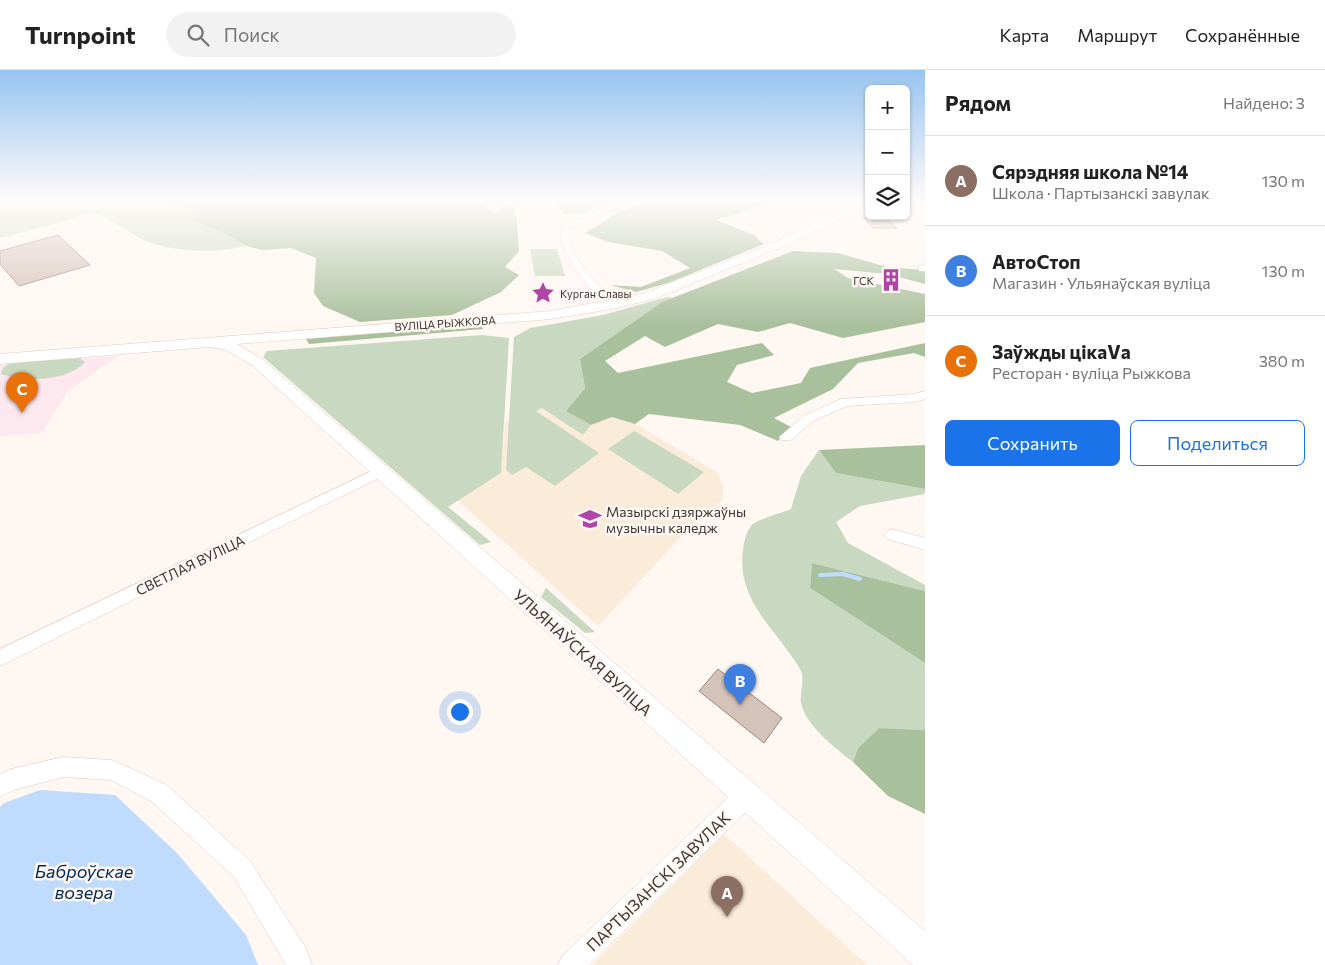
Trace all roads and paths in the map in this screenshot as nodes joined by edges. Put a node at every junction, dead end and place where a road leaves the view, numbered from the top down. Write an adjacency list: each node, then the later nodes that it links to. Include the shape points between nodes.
1 (567, 243): 3 (street, via 582,272)
2 (782, 243): 3 (main road, ВУЛІЦА РЫЖКОВА, via 649,296)
3 (612, 305): 4 (main road, ВУЛІЦА РЫЖКОВА, via 551,315)
4 (288, 335): 5 (main road, ВУЛІЦА РЫЖКОВА); 9 (main road, via 262,350)
5 (252, 339): 6 (main road, ВУЛІЦА РЫЖКОВА); 7 (main road, via 244,342); 9 (main road, via 252,351)
6 (207, 342): 7 (main road, УЛЬЯНАЎСКАЯ ВУЛІЦА, via 226,345); 8 (main road, ВУЛІЦА РЫЖКОВА)
7 (240, 352): 9 (main road, УЛЬЯНАЎСКАЯ ВУЛІЦА)
8 (0, 359)
9 (257, 362): 12 (main road, УЛЬЯНАЎСКАЯ ВУЛІЦА)
10 (925, 395): 11 (street, via 845,402 809,418)
11 (786, 437)
12 (380, 472): 15 (street, СВЕТЛАЯ ВУЛІЦА); 17 (main road, УЛЬЯНАЎСКАЯ ВУЛІЦА)
13 (892, 535): 14 (street)
14 (925, 544)
15 (0, 658)
16 (0, 786): 19 (street, via 11,780 63,767 112,770 159,794 242,869)
17 (746, 796): 18 (main road, УЛЬЯНАЎСКАЯ ВУЛІЦА); 20 (street, ПАРТЫЗАНСКІ ЗАВУЛАК)
18 (925, 953)
19 (299, 965)
20 (571, 965)

